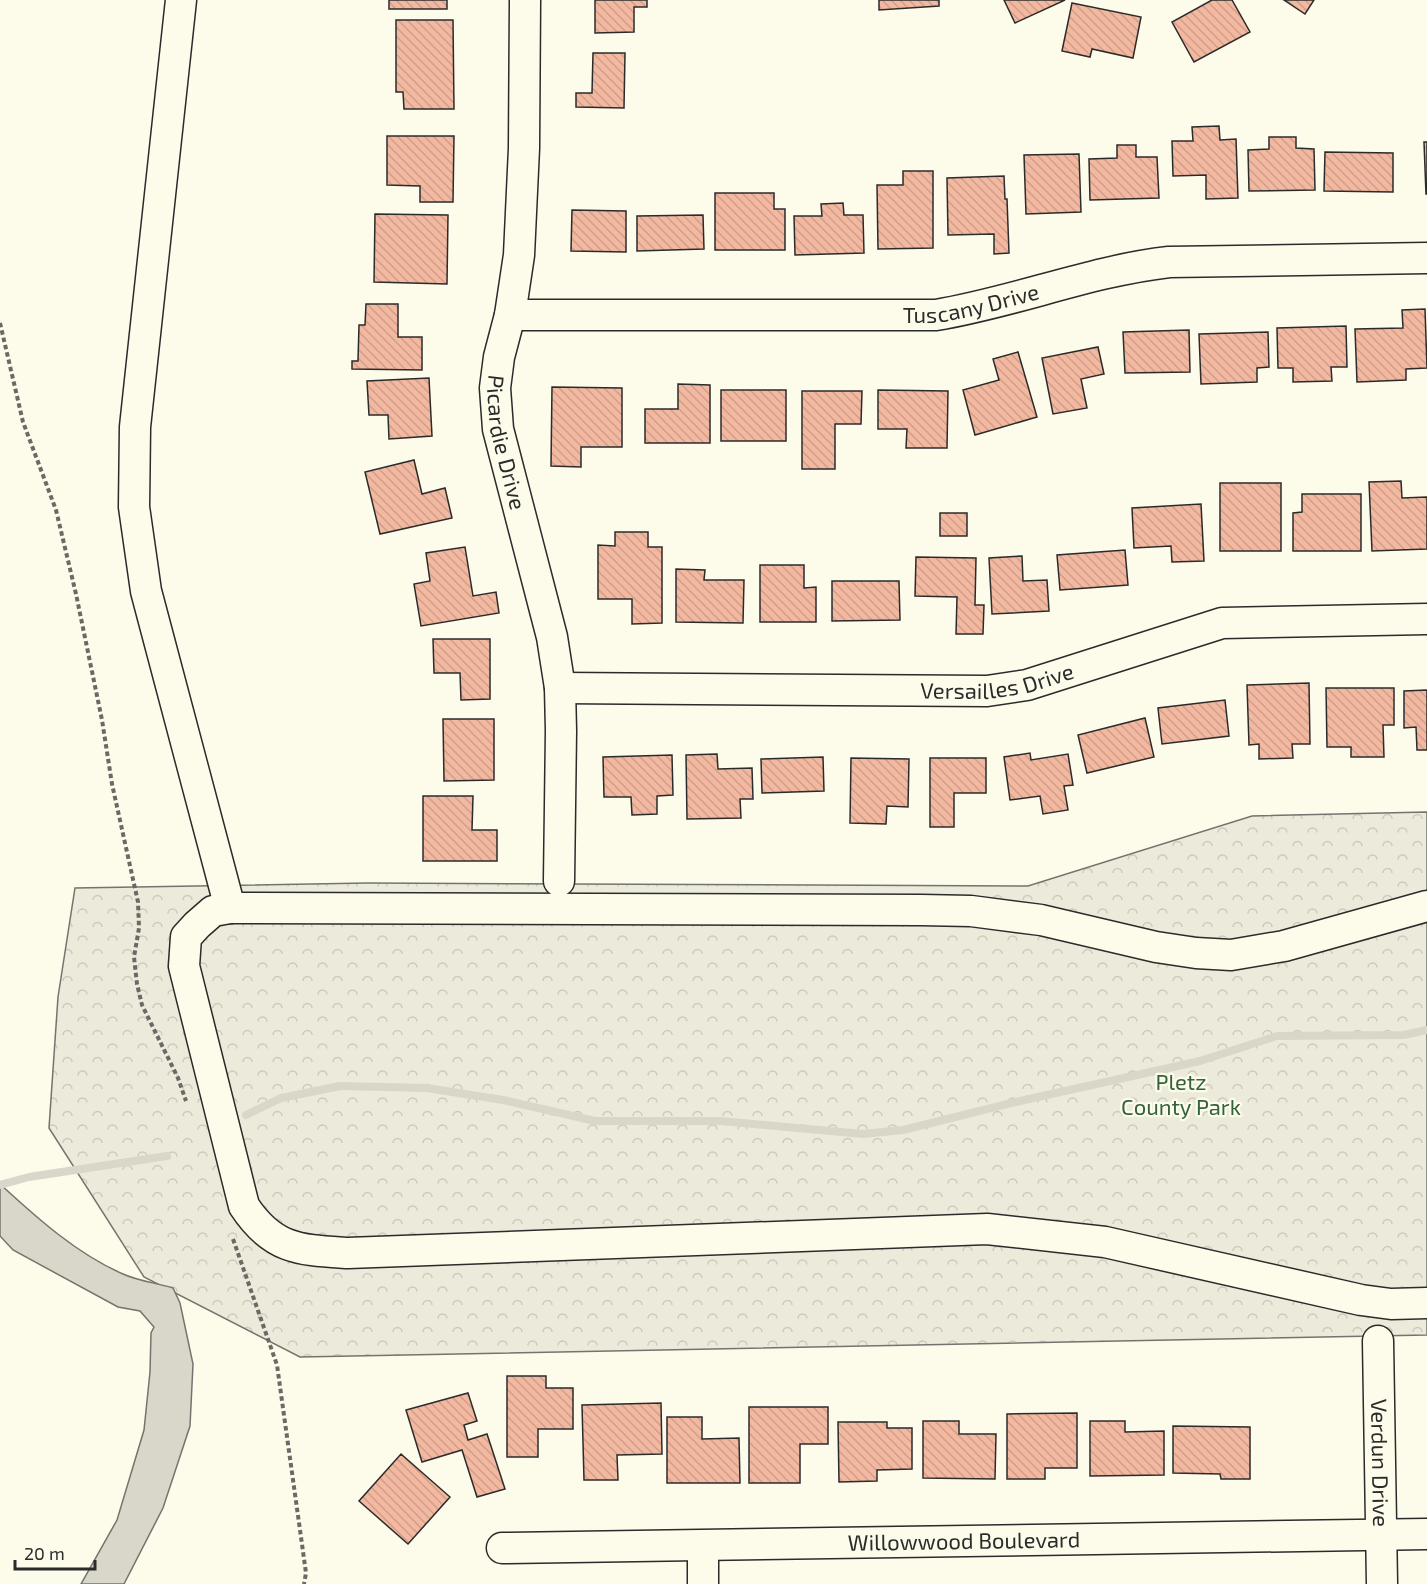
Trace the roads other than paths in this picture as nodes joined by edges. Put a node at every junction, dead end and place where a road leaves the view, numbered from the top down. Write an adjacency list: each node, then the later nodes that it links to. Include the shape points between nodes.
1 (181, 0): 9 (street, via 135,427 134,507 146,591)
2 (525, 0): 4 (street, Picardie Drive, via 519,255)
3 (1427, 258): 4 (street, Tuscany Drive, via 1169,262 936,315)
4 (510, 315): 6 (street, Picardie Drive, via 495,388 498,429 552,637)
5 (1427, 619): 6 (street, Versailles Drive, via 1222,623 1027,685 987,691)
6 (560, 688): 7 (street, Picardie Drive)
7 (559, 881)
8 (1427, 906): 9 (street, via 1284,946 1231,955 1156,947 1041,920 971,911)
9 (230, 908): 10 (street, via 213,911 186,938 184,966 244,1206 256,1225 288,1246 348,1252 987,1229 1105,1242 1361,1300)
10 (1427, 1303)
11 (1378, 1341): 13 (street, Verdun Drive)
12 (1427, 1534): 13 (street, Willowwood Boulevard)
13 (1381, 1535): 14 (street, Willowwood Boulevard); 17 (street, Verdun Drive)
14 (703, 1546): 15 (street, Willowwood Boulevard); 16 (street)
15 (502, 1548)
16 (703, 1584)
17 (1382, 1584)

